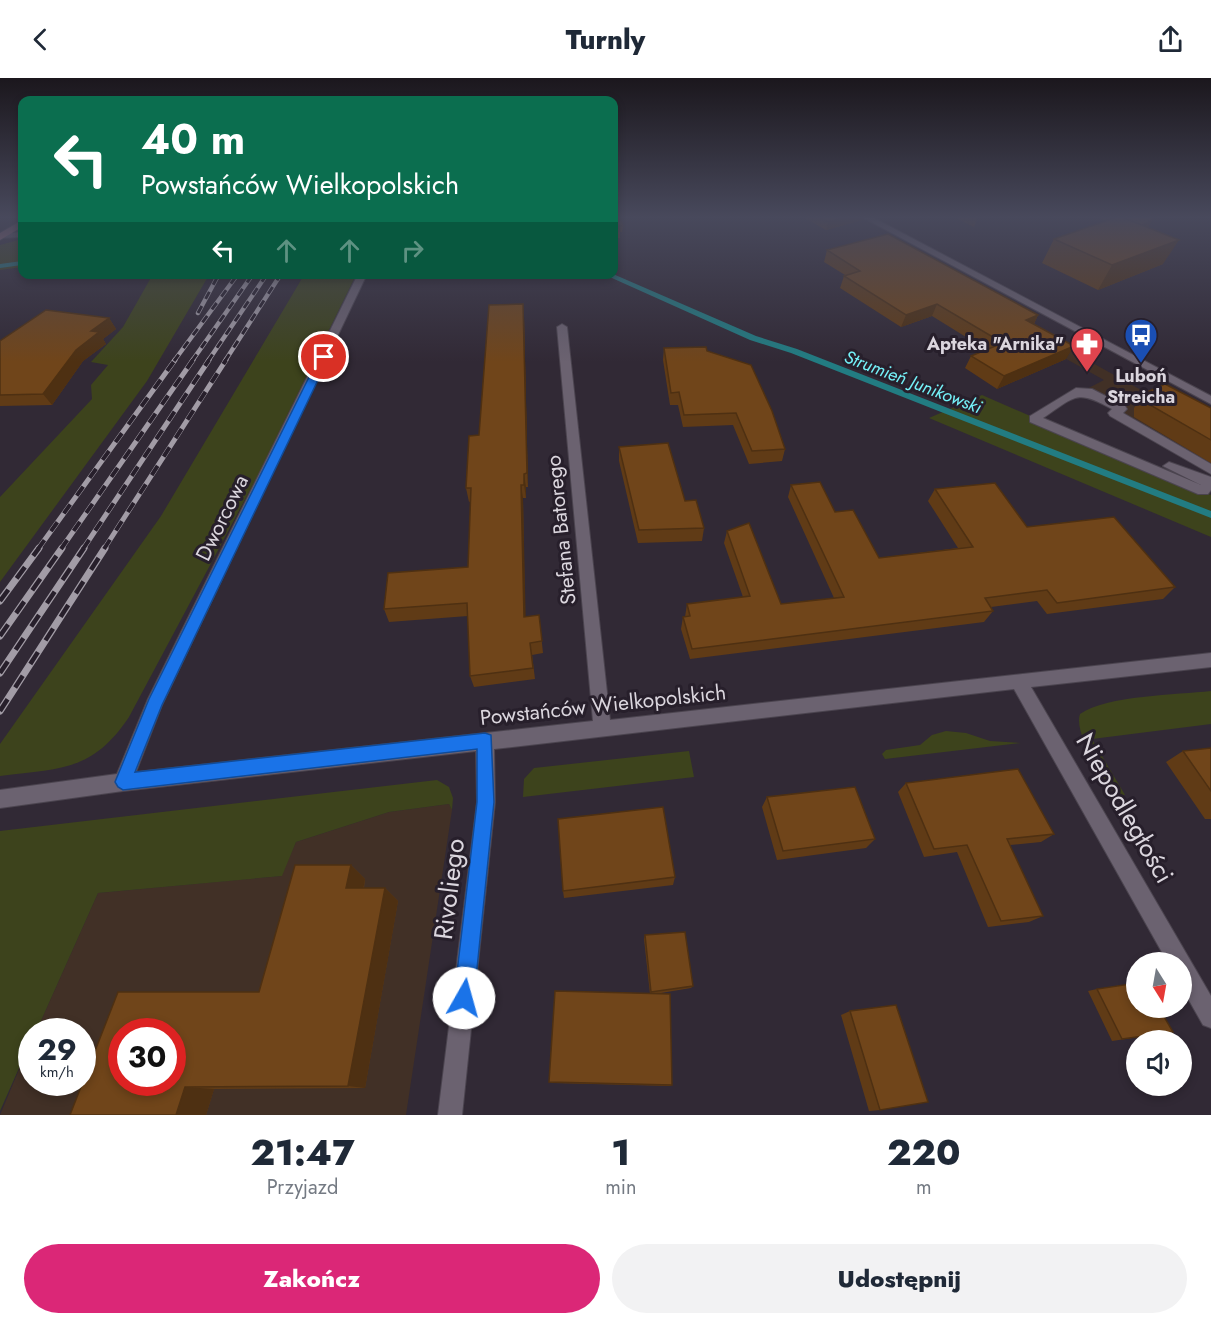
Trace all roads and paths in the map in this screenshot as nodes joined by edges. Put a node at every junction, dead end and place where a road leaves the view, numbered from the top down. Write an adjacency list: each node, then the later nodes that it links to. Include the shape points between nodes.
1 (957, 265): 4 (street)
2 (361, 279): 10 (street, Dworcowa, via 154,704)
3 (562, 327): 8 (street, Stefana Batorego)
4 (1211, 401)
5 (1211, 479): 5 (street, via 1040,415 1076,391 1088,391 1121,408 1114,413)
6 (1211, 660): 7 (street, Powstańców Wielkopolskich)
7 (1019, 682): 8 (street, Powstańców Wielkopolskich); 12 (street, Niepodległości)
8 (602, 728): 9 (street, Powstańców Wielkopolskich)
9 (485, 740): 10 (street, Powstańców Wielkopolskich); 15 (street, Rivoliego, via 484,822)
10 (123, 782): 11 (street, Powstańców Wielkopolskich)
11 (0, 799)
12 (1174, 952)
13 (1192, 984): 14 (street, Niepodległości)
14 (1211, 1017)
15 (450, 1115)

